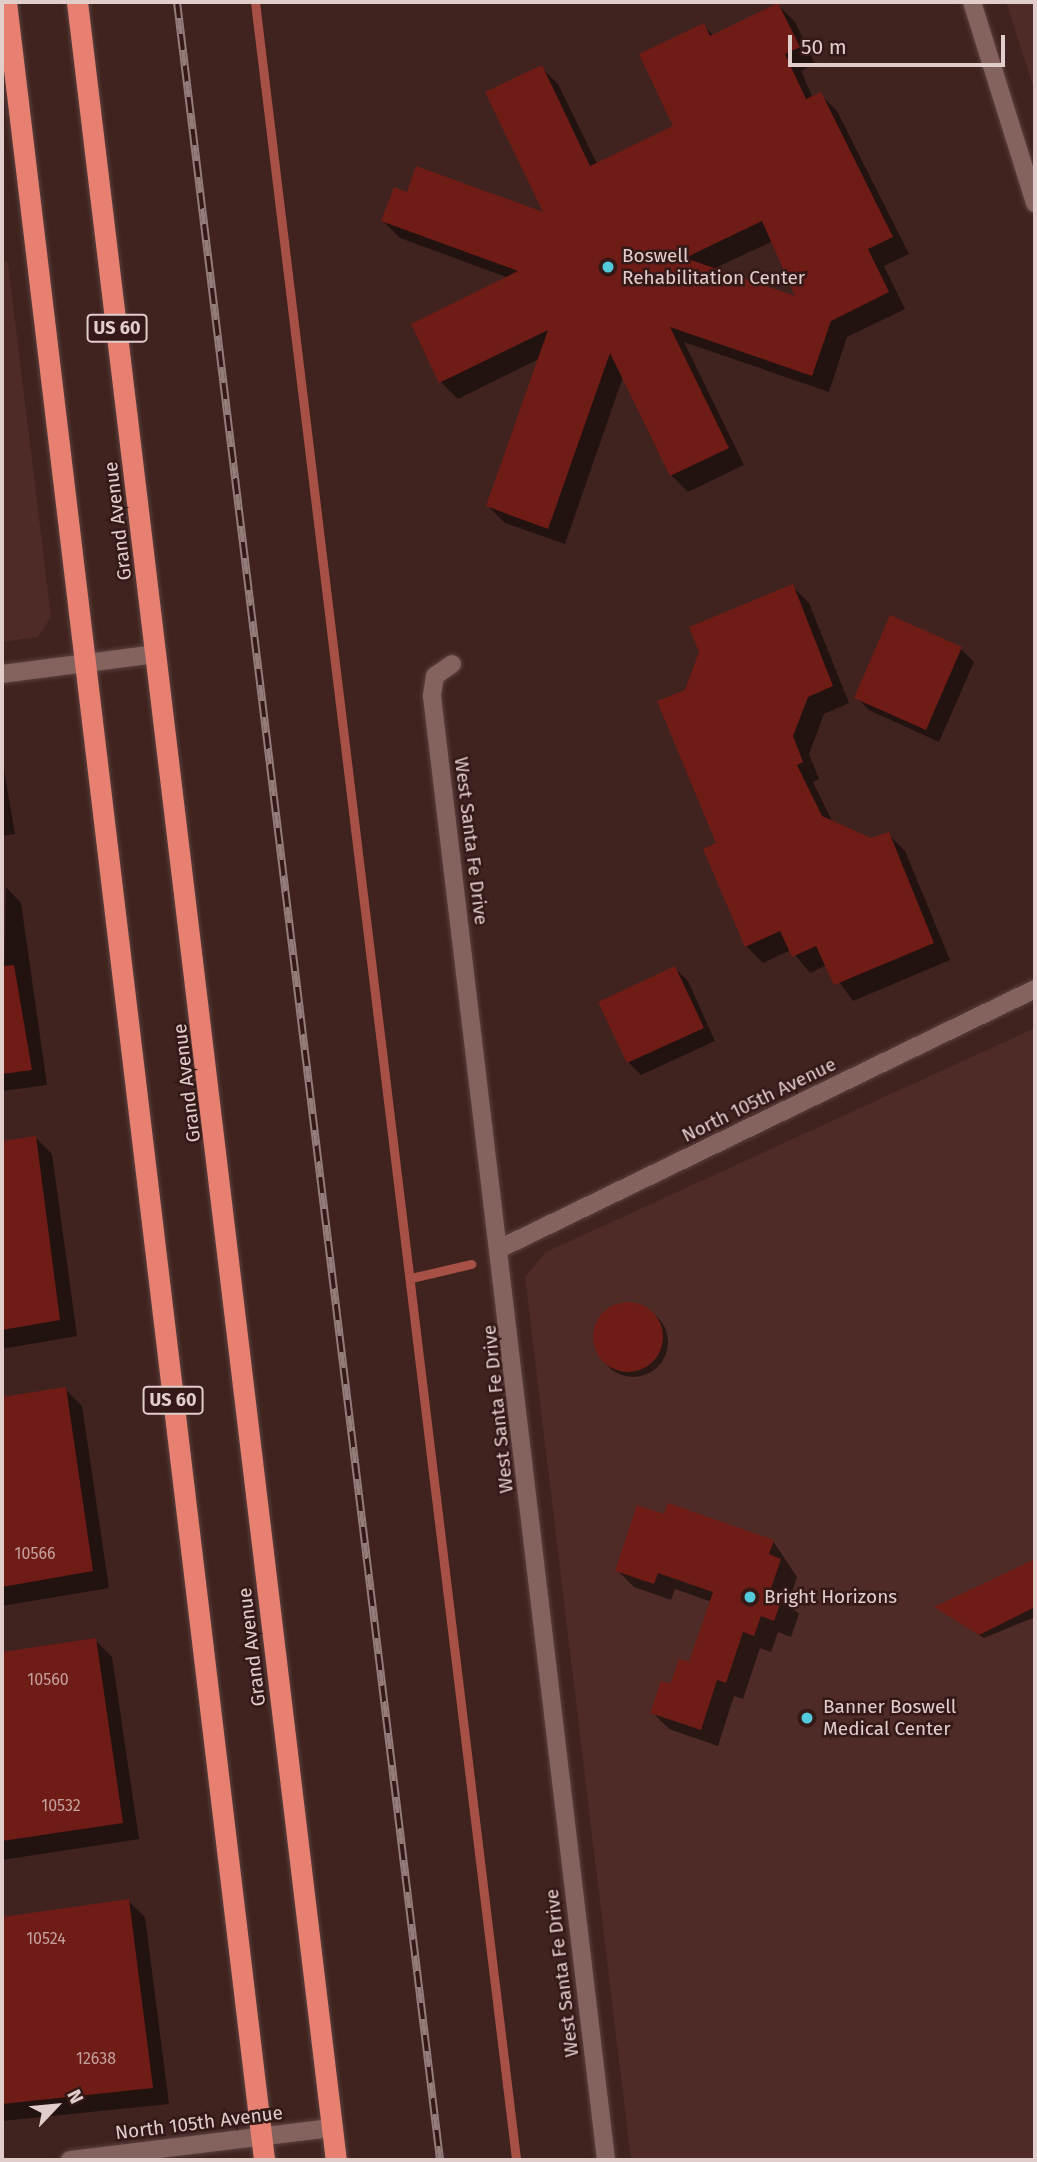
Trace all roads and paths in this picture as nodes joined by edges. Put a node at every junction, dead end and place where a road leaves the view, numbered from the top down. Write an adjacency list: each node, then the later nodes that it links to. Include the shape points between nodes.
1 (6, 2): 6 (highway, US 60)
2 (77, 2): 5 (highway, Grand Avenue / US 60)
3 (972, 2): 4 (street)
4 (1035, 203)
5 (157, 654): 6 (street); 11 (highway, Grand Avenue / US 60)
6 (86, 664): 8 (street); 12 (highway, US 60)
7 (452, 664): 10 (street, West Santa Fe Drive, via 435,676 432,696)
8 (2, 674)
9 (1035, 989): 10 (street, North 105th Avenue)
10 (501, 1248): 16 (street, West Santa Fe Drive)
11 (332, 2128): 12 (street, North 105th Avenue); 15 (highway, Grand Avenue / US 60)
12 (260, 2136): 13 (street, North 105th Avenue); 14 (highway, US 60)
13 (71, 2160)
14 (264, 2160)
15 (336, 2160)
16 (606, 2160)

